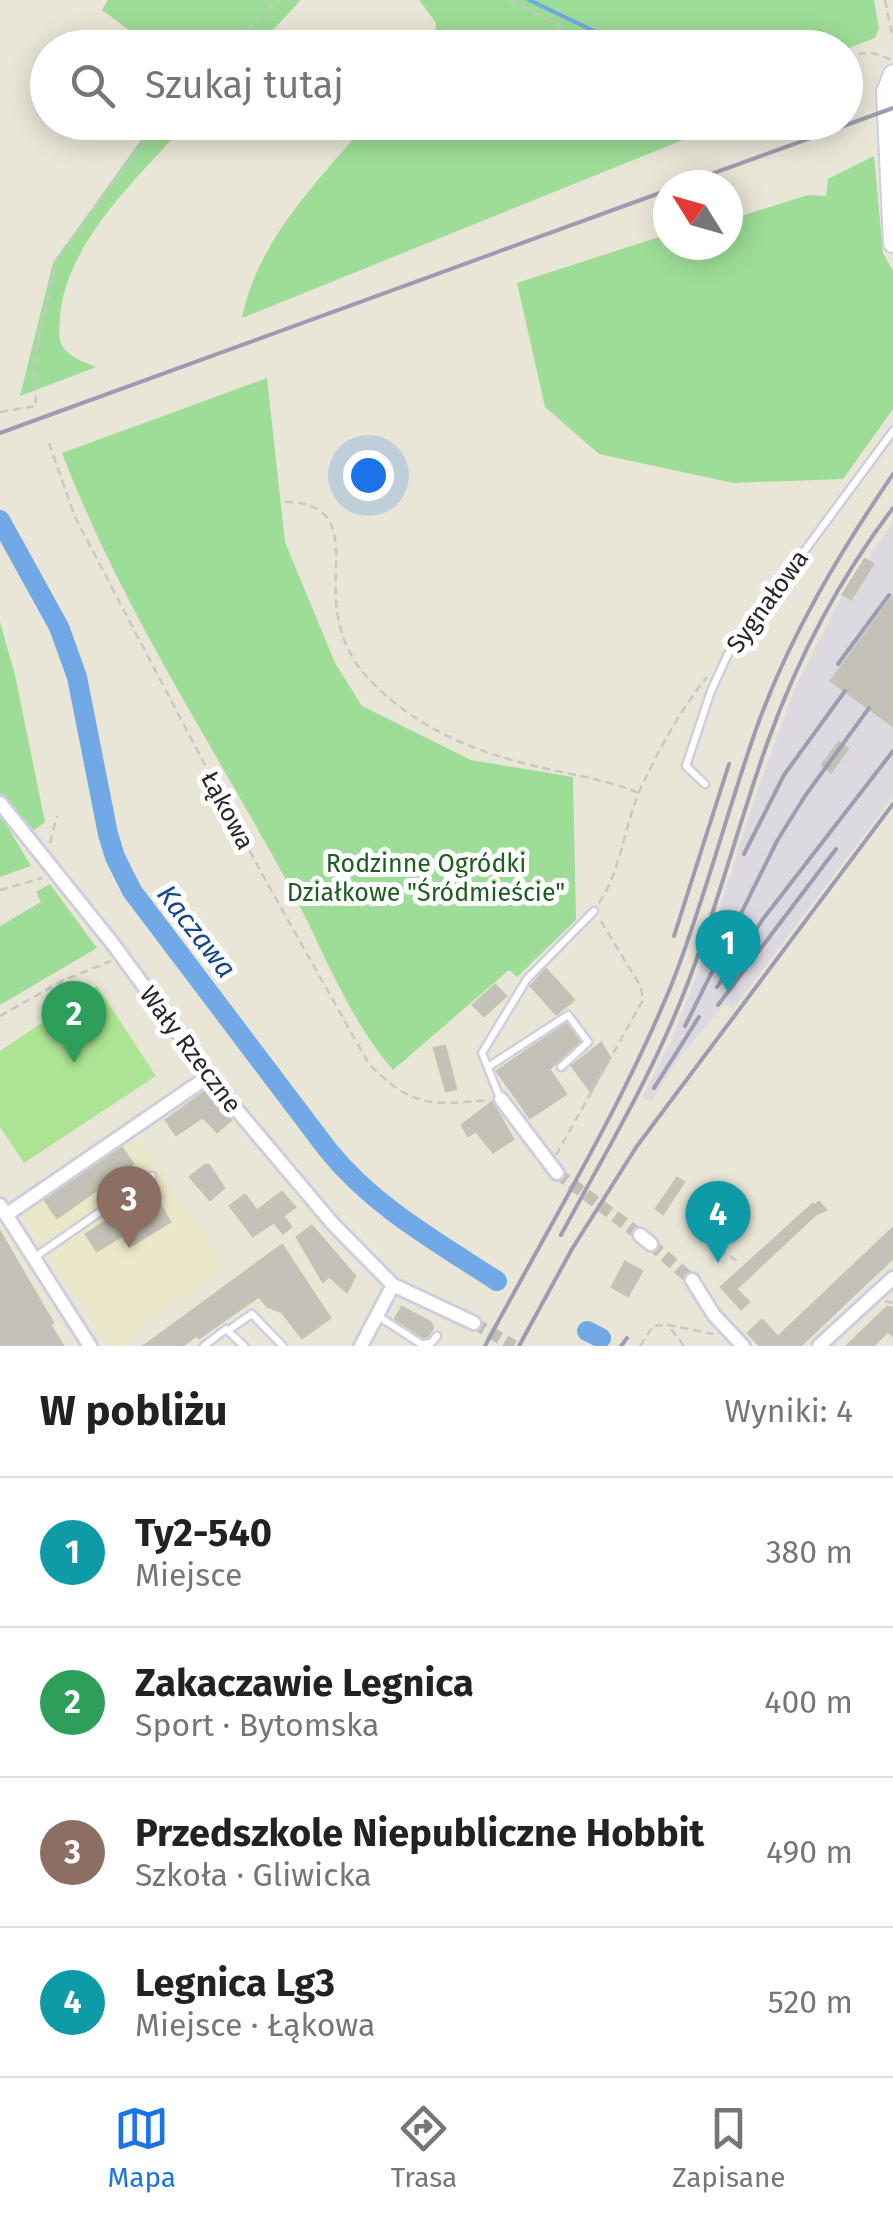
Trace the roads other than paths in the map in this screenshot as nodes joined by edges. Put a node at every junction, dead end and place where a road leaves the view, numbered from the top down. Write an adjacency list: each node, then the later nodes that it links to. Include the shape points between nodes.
1 (893, 74): 2 (street, via 886,92)
2 (891, 145): 3 (street)
3 (893, 243)
4 (893, 431): 5 (lane, Sygnałowa, via 727,656 686,766)
5 (705, 784)
6 (0, 803): 10 (street, Wały Rzeczne)
7 (594, 911): 8 (lane, via 527,979 482,1053)
8 (488, 1068): 9 (lane, via 568,1015 588,1042); 11 (lane)
9 (561, 1068)
10 (209, 1076): 14 (street); 18 (street, Wały Rzeczne, via 327,1218)
11 (500, 1099): 12 (street)
12 (553, 1169)
13 (152, 1176): 15 (lane)
14 (3, 1210): 15 (street)
15 (34, 1257): 23 (street)
16 (692, 1280): 28 (street)
17 (891, 1284): 29 (street)
18 (393, 1285): 19 (street); 20 (street)
19 (378, 1315): 22 (lane, via 421,1344); 27 (street)
20 (474, 1322)
21 (230, 1330): 24 (lane); 25 (lane); 26 (lane, via 252,1314)
22 (437, 1336)
23 (86, 1344)
24 (206, 1346)
25 (244, 1346)
26 (283, 1346)
27 (361, 1346)
28 (744, 1346)
29 (820, 1346)

